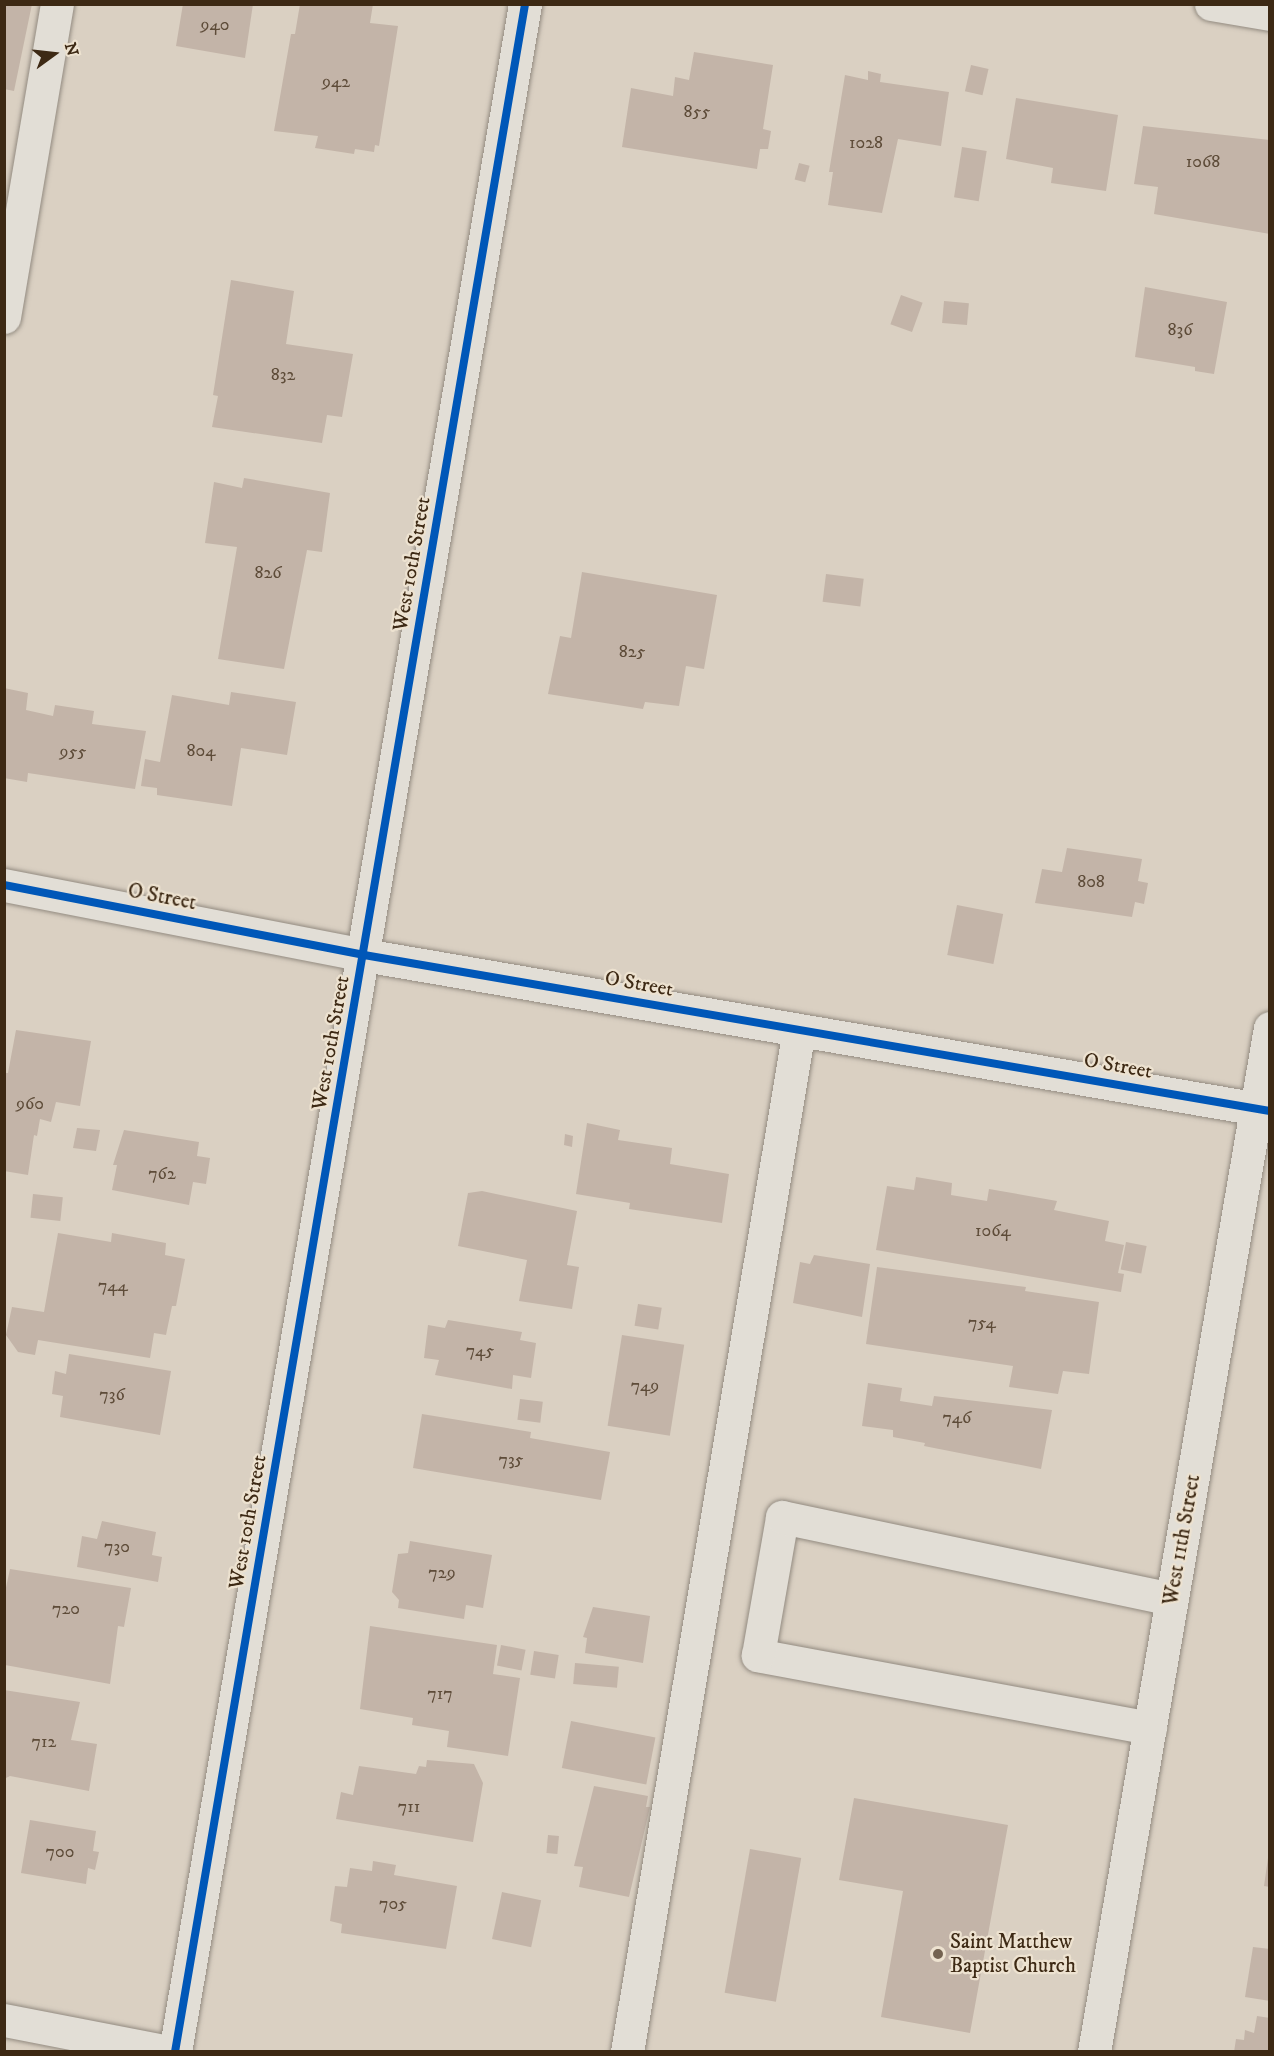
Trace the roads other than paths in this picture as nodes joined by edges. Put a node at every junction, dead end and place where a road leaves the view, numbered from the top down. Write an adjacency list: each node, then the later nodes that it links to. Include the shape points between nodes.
1 (57, 4): 5 (street)
2 (525, 4): 7 (street, West 10th Street)
3 (1211, 4): 4 (street)
4 (1269, 14)
5 (4, 317)
6 (4, 885): 7 (street, O Street)
7 (364, 955): 9 (street, O Street); 15 (street, West 10th Street)
8 (1269, 1028): 10 (street, West 11th Street)
9 (799, 1030): 10 (street, O Street); 16 (street)
10 (1263, 1109): 11 (street, West 11th Street)
11 (1172, 1599): 12 (street, West 11th Street); 12 (street, via 782,1517 758,1655)
12 (1150, 1728): 17 (street, West 11th Street)
13 (4, 2020): 14 (street)
14 (168, 2052)
15 (175, 2052)
16 (627, 2052)
17 (1094, 2052)

